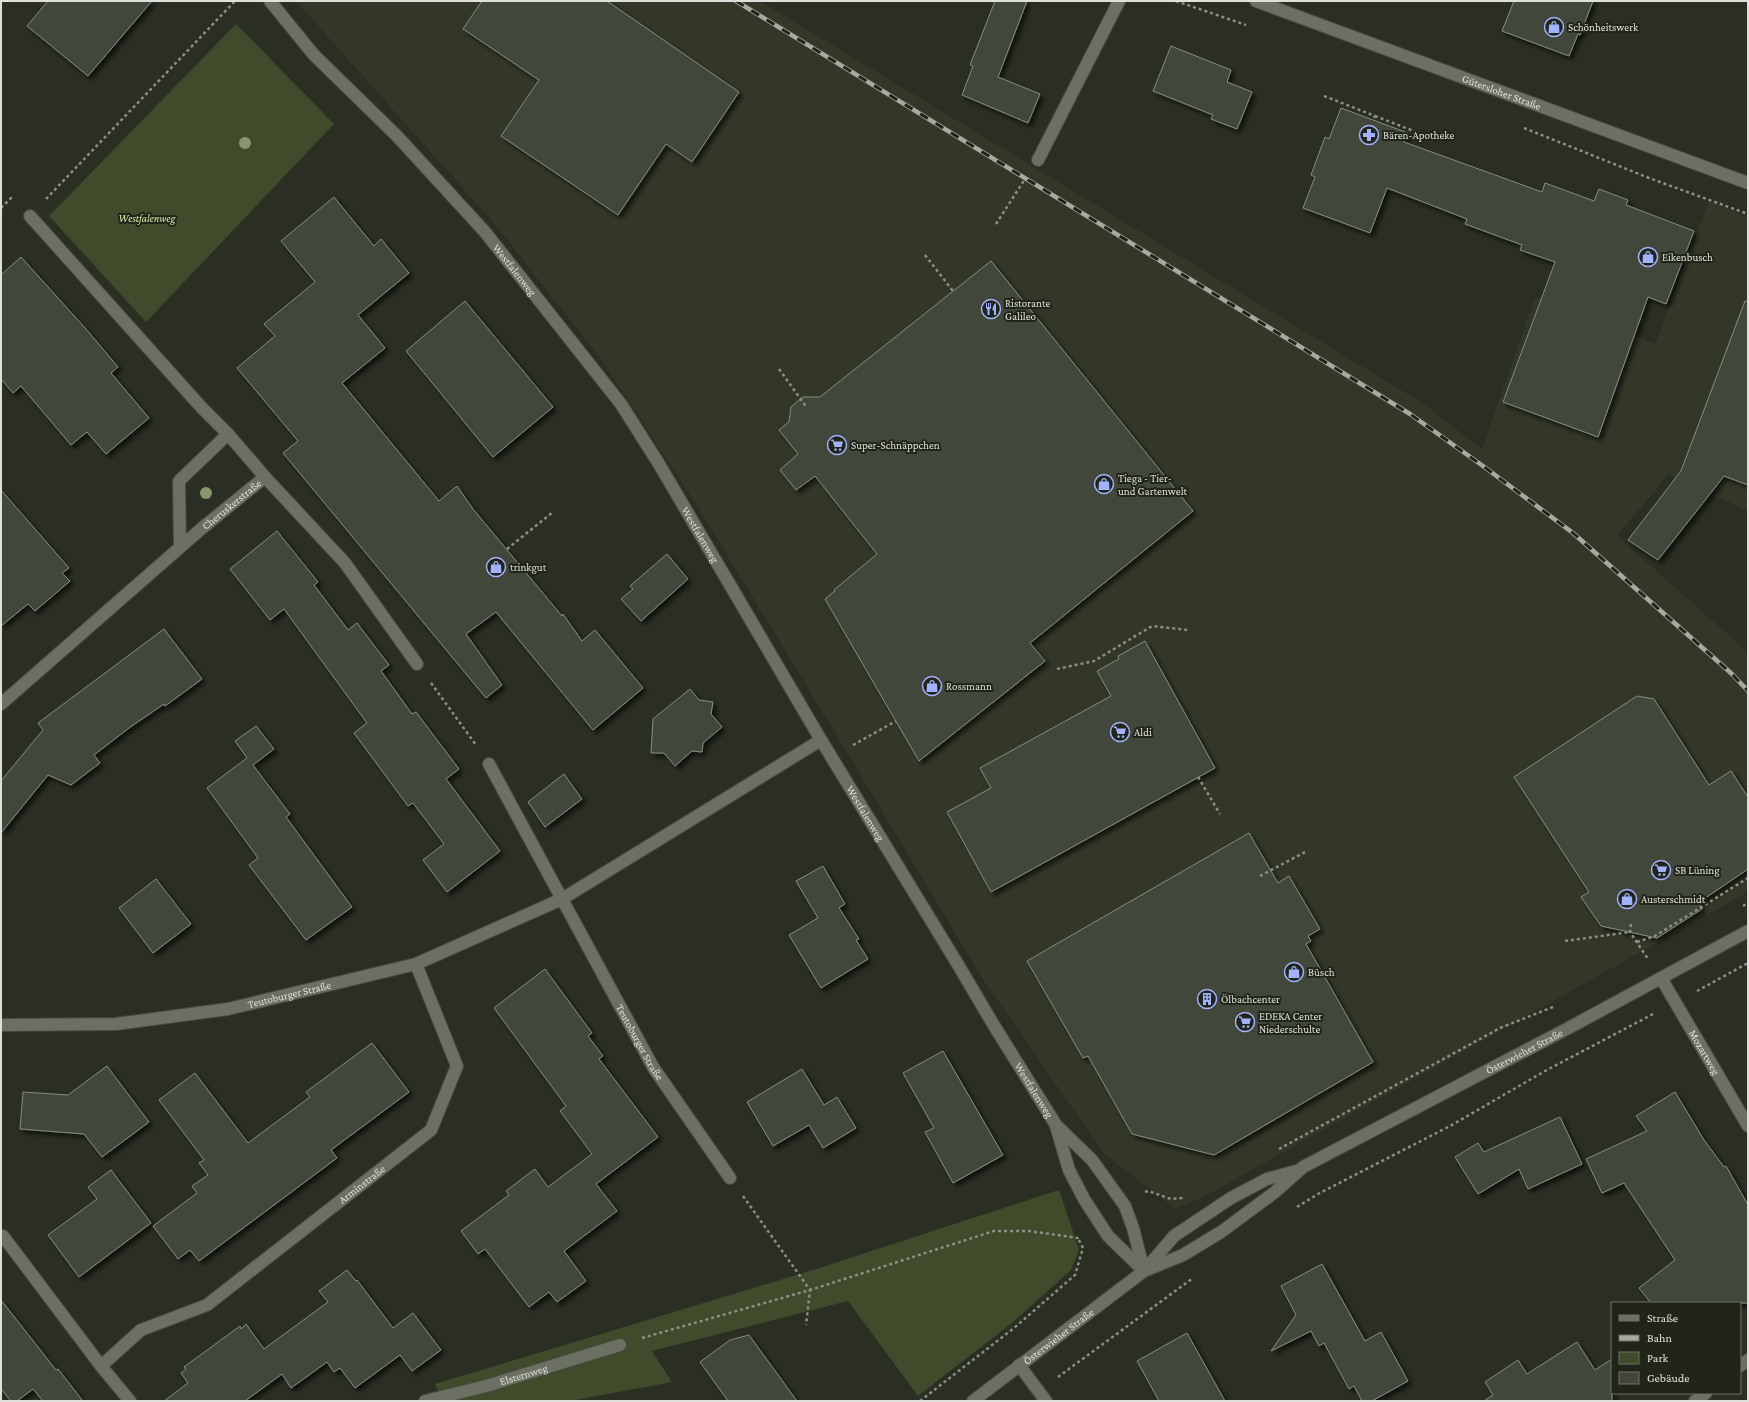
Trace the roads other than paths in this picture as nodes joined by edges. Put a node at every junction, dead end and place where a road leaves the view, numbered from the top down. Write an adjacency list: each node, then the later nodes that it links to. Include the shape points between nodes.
1 (270, 1): 12 (street, Westfalenweg, via 314,55 397,136 485,232 621,404 660,464)
2 (1119, 1): 4 (street)
3 (1256, 1): 5 (street, Gütersloher Straße)
4 (1038, 160)
5 (1748, 184)
6 (30, 216): 7 (street, Cheruskerstraße)
7 (228, 434): 8 (street, Cheruskerstraße); 9 (street, via 179,481)
8 (265, 477): 9 (street, Cheruskerstraße); 10 (street, via 345,563)
9 (180, 548): 11 (street, Cheruskerstraße)
10 (417, 664)
11 (1, 704)
12 (821, 740): 14 (street, Teutoburger Straße); 19 (street, Westfalenweg)
13 (489, 764): 14 (street)
14 (562, 898): 16 (street, Teutoburger Straße); 22 (street, Teutoburger Straße, via 653,1067)
15 (1748, 932): 17 (street, Österwieher Straße)
16 (416, 964): 18 (street, Teutoburger Straße, via 228,1009 116,1024); 27 (street, Arminstraße, via 457,1066 431,1130 207,1305 141,1330)
17 (1661, 978): 20 (street, Mozartweg); 21 (street, Österwieher Straße)
18 (1, 1025)
19 (1056, 1125): 24 (street, Westfalenweg, via 1070,1170 1084,1199 1108,1236); 24 (street, Westfalenweg, via 1092,1160 1125,1206)
20 (1748, 1126)
21 (1299, 1170): 24 (street, Österwieher Straße, via 1270,1197 1221,1232 1183,1255); 24 (street, Österwieher Straße, via 1267,1179 1231,1198 1174,1236)
22 (730, 1178)
23 (3, 1236): 27 (street)
24 (1144, 1271): 26 (street, Österwieher Straße)
25 (620, 1345): 31 (street, Elsternweg, via 486,1386)
26 (1019, 1365): 29 (street); 32 (street, Österwieher Straße)
27 (101, 1366): 30 (street)
28 (1705, 1394): 33 (street)
29 (1042, 1396)
30 (130, 1401)
31 (425, 1401)
32 (973, 1401)
33 (1695, 1401)

